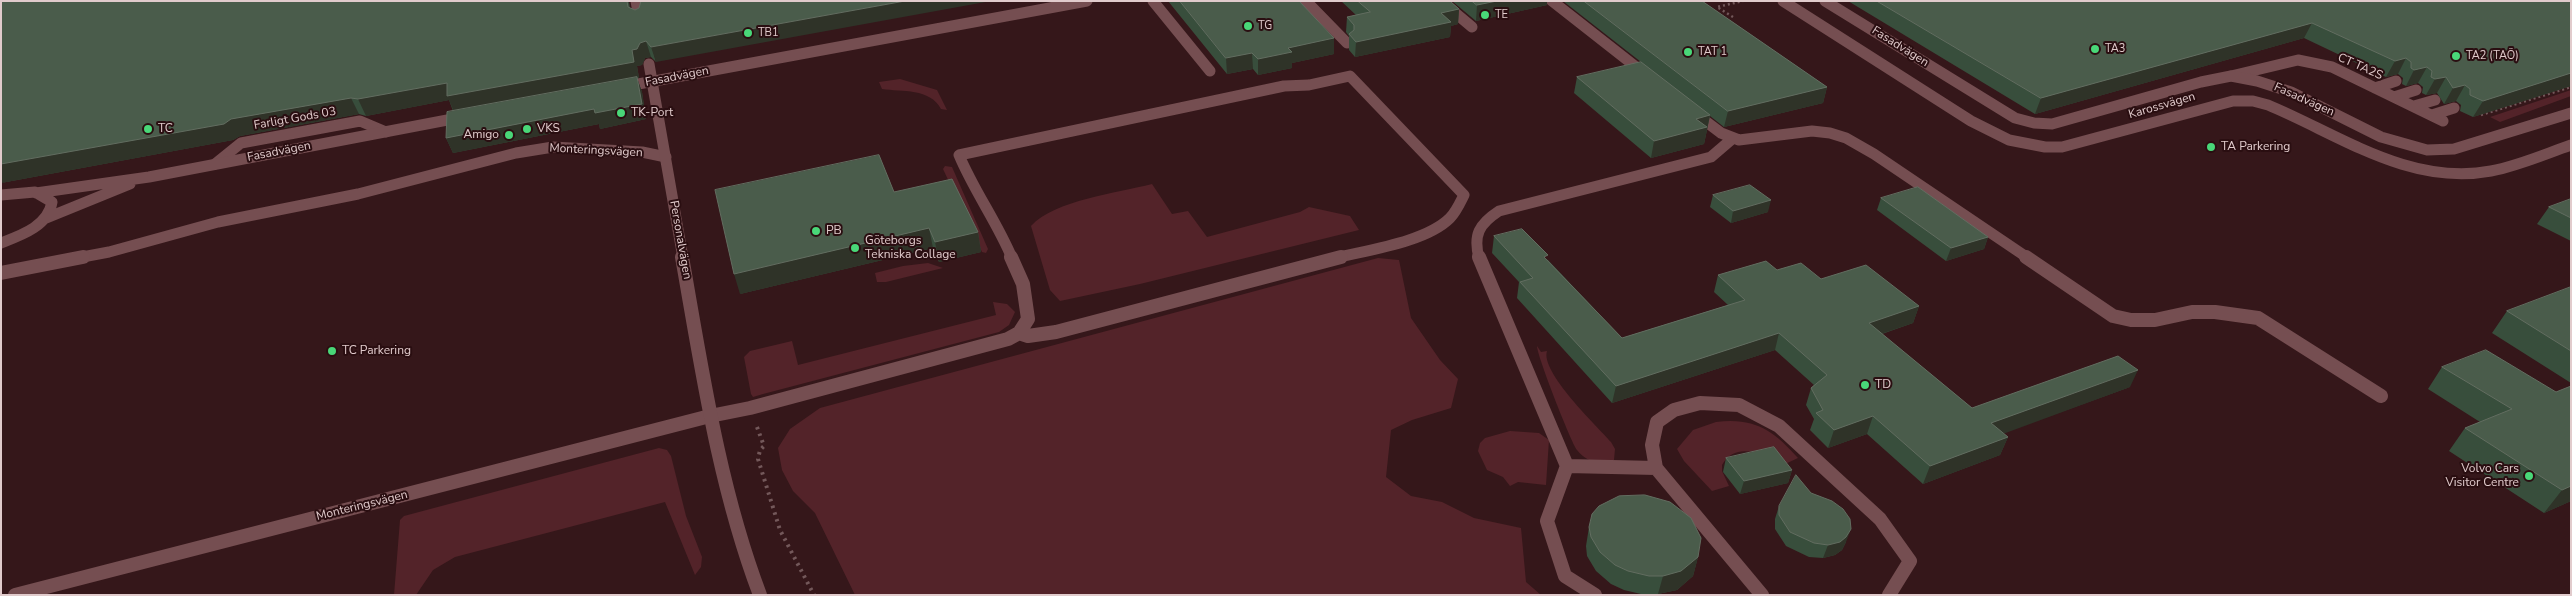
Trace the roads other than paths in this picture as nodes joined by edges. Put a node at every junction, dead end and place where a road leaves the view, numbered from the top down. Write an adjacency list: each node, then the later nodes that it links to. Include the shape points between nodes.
1 (636, 1): 9 (street)
2 (1087, 1): 15 (street, Fasadvägen)
3 (1152, 1): 13 (street)
4 (1306, 1): 11 (street)
5 (1441, 1): 10 (street)
6 (1552, 1): 17 (street)
7 (1784, 1): 32 (street, Karossvägen, via 1971,121 1995,135 2024,144 2062,147 2233,100 2268,105 2380,159 2439,174 2491,171)
8 (1825, 1): 14 (street, Fasadvägen, via 2015,118 2034,123 2052,124)
9 (639, 18)
10 (1472, 27)
11 (1347, 43)
12 (649, 64): 15 (street, Personalvägen)
13 (1210, 71)
14 (2231, 76): 18 (street, CT TA2S, via 2298,60 2332,67); 26 (street, Fasadvägen, via 2290,92 2381,137 2427,150 2454,149)
15 (652, 81): 19 (street, Fasadvägen); 33 (street, Personalvägen)
16 (2396, 81): 18 (street)
17 (1658, 84)
18 (2375, 88): 21 (street, CT TA2S)
19 (608, 90)
20 (2416, 90): 21 (street)
21 (2394, 97): 23 (street, CT TA2S)
22 (2436, 100): 23 (street)
23 (2414, 106): 27 (street, CT TA2S)
24 (1688, 108): 31 (street)
25 (2454, 108): 27 (street)
26 (2571, 113)
27 (2432, 115): 29 (street, CT TA2S)
28 (473, 116): 30 (street, Fasadvägen)
29 (2443, 121)
30 (386, 132): 34 (street, Fasadvägen); 34 (street, Farligt Gods 03, via 360,122 240,143)
31 (1732, 139): 42 (street, via 1808,131 1839,136 1882,159 2113,316 2155,320 2192,312 2215,312 2258,318); 44 (street, via 1711,157 1499,212 1477,228 1474,240 1480,265)
32 (2571, 145)
33 (666, 157): 40 (street, Monteringsvägen, via 642,152 553,147 516,153 358,194 218,222 109,252); 43 (street, Personalvägen)
34 (215, 164): 35 (street, Fasadvägen)
35 (149, 177): 36 (street, Fasadvägen); 38 (street, Fasadvägen)
36 (36, 193): 37 (street, Fasadvägen); 38 (street, via 47,196 52,202)
37 (1, 195)
38 (44, 220): 39 (street, Fasadvägen)
39 (1, 243)
40 (1, 273)
41 (1019, 333): 41 (street, via 1028,336 1056,332 1413,238 1445,225 1456,213 1464,195 1350,76 1309,85 1284,86 959,156 999,228 1023,284 1028,319); 43 (street, via 1008,339)
42 (2380, 396)
43 (710, 416): 46 (street, Monteringsvägen); 47 (street, Personalvägen, via 747,561)
44 (1567, 466): 45 (street); 48 (street, via 1547,521 1565,576)
45 (1656, 468): 49 (street); 50 (street, via 1652,445 1657,422 1674,410 1700,404 1739,405 1779,426 1880,519 1910,561)
46 (15, 595)
47 (760, 595)
48 (1594, 595)
49 (1762, 595)
50 (1889, 595)

